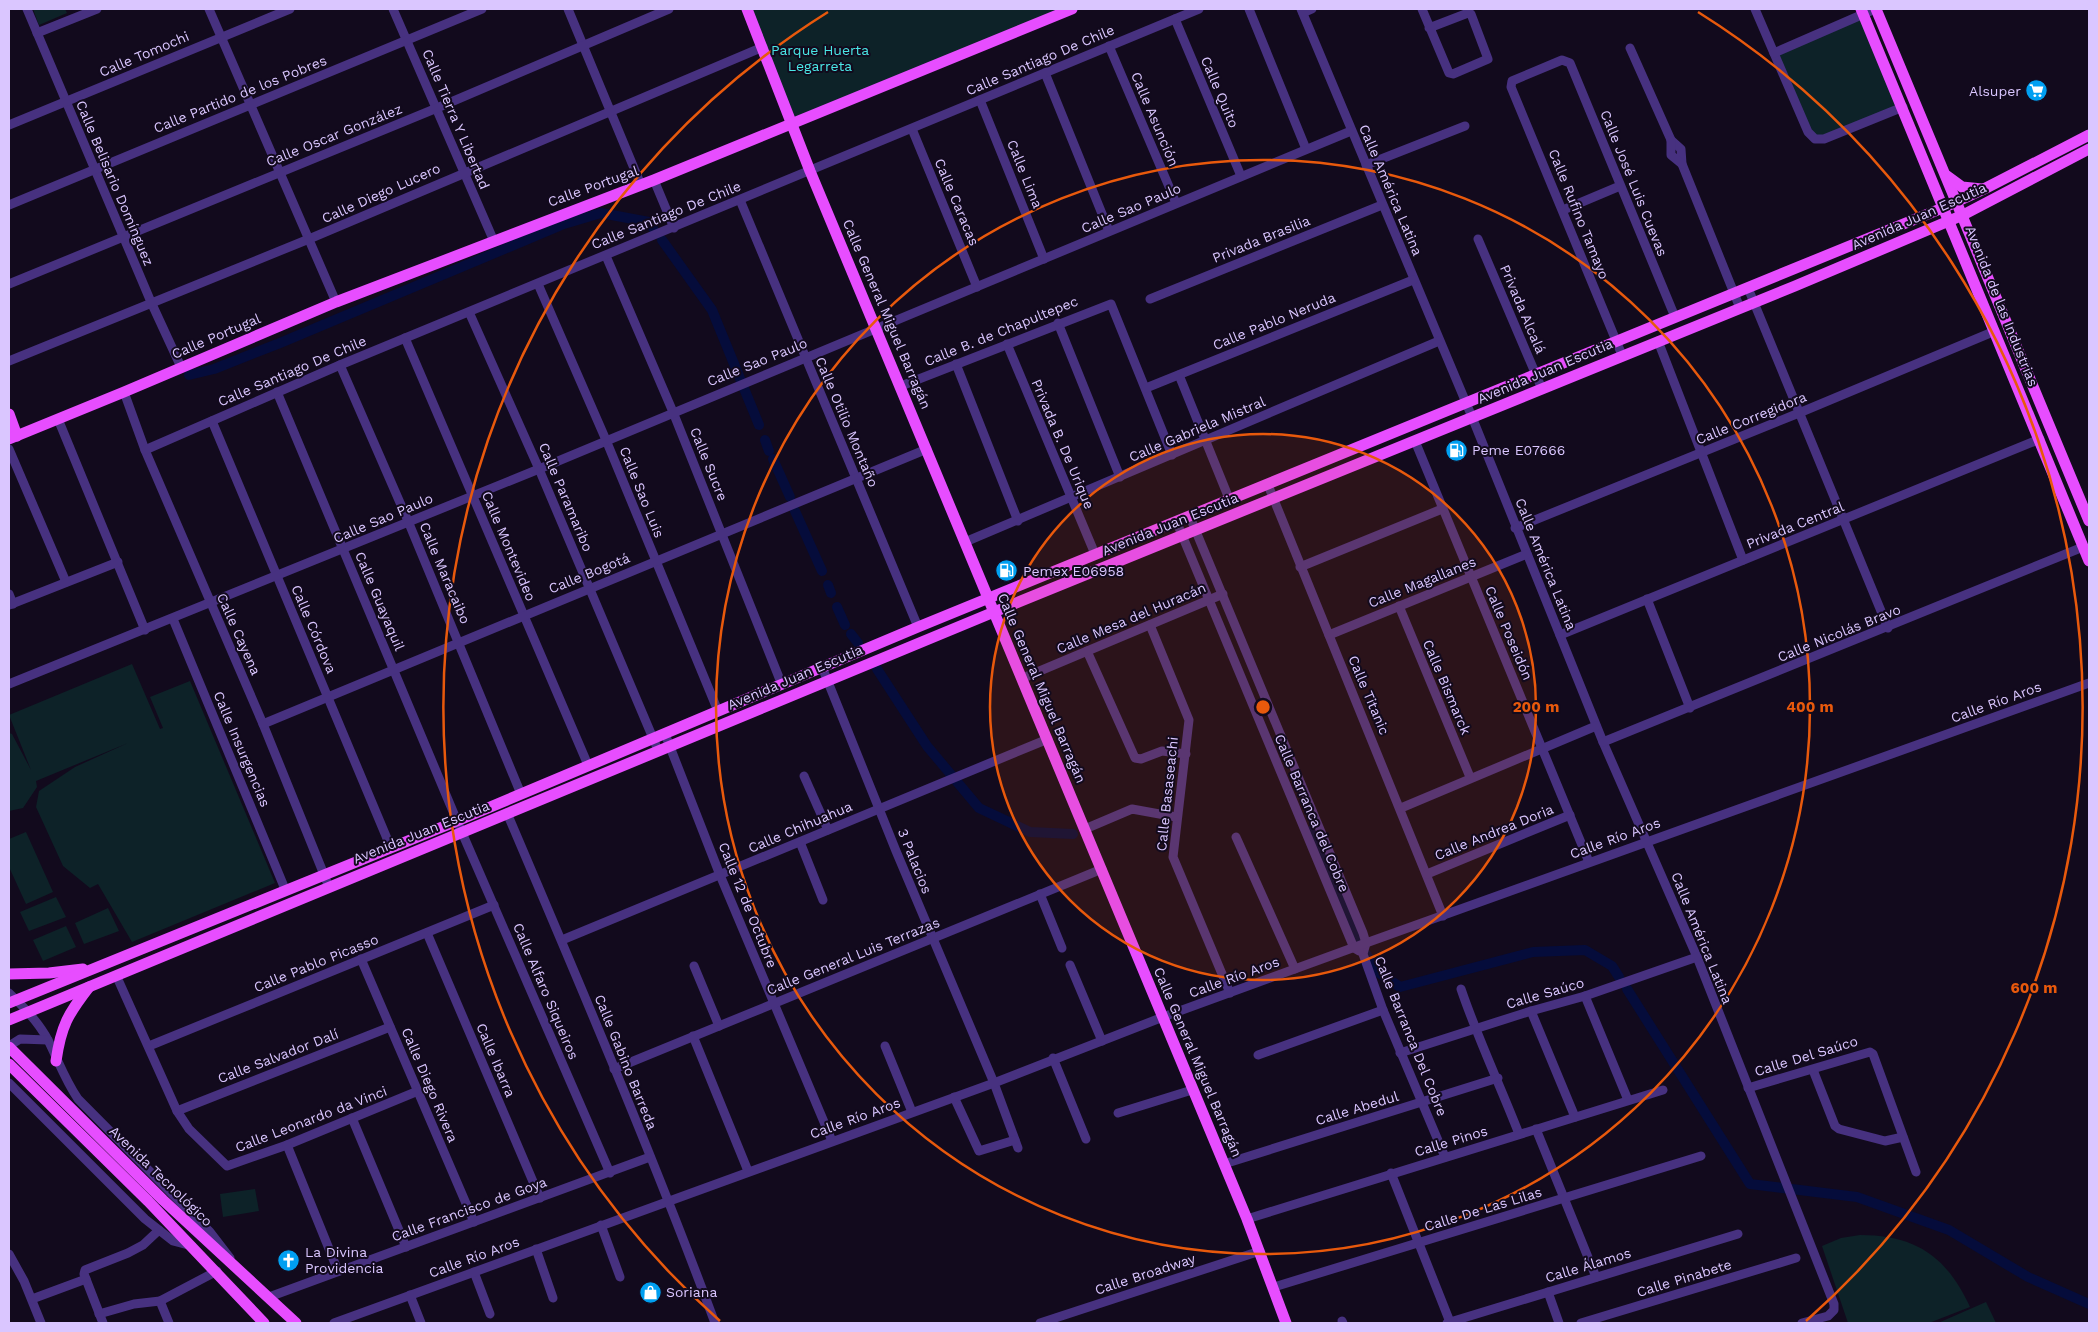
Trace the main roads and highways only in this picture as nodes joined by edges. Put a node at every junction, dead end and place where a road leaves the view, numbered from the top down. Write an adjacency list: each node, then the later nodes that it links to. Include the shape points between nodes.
1 (747, 9): 5 (main road, Calle General Miguel Barragán)
2 (1072, 9): 5 (main road, Calle Portugal)
3 (1875, 9): 8 (main road, Avenida de las Industrias)
4 (1862, 11): 11 (main road, Avenida de las Industrias)
5 (792, 124): 19 (main road, Calle Portugal, via 336,302); 22 (main road, Calle General Miguel Barragán)
6 (2089, 135): 9 (main road, Avenida Juan Escutia)
7 (2089, 149): 12 (main road, Avenida Juan Escutia)
8 (1945, 174): 9 (main road, via 1962,187); 10 (main road, Avenida de las Industrias)
9 (1984, 189): 10 (main road, Avenida Juan Escutia)
10 (1957, 202): 11 (main road, Avenida Juan Escutia); 12 (main road, Avenida de las Industrias)
11 (1945, 207): 13 (main road, Avenida de las Industrias); 22 (main road, Avenida Juan Escutia)
12 (1963, 215): 13 (main road, Avenida Juan Escutia); 14 (main road, Avenida de las Industrias)
13 (1950, 220): 15 (main road, Avenida de las Industrias); 23 (main road, Avenida Juan Escutia)
14 (1982, 262): 15 (main road); 16 (main road, Avenida de las Industrias)
15 (1969, 267): 17 (main road, Avenida de las Industrias)
16 (2041, 405): 17 (main road); 20 (main road, Avenida de las Industrias)
17 (2029, 411): 21 (main road, Avenida de las Industrias)
18 (9, 414): 19 (main road)
19 (13, 437)
20 (2089, 521)
21 (2089, 561)
22 (988, 598): 23 (main road, Calle General Miguel Barragán); 24 (main road, Avenida Juan Escutia)
23 (994, 612): 25 (main road, Avenida Juan Escutia); 38 (main road, Calle General Miguel Barragán, via 1247,1219)
24 (870, 647): 25 (main road); 26 (main road, Avenida Juan Escutia)
25 (876, 660): 27 (main road, Avenida Juan Escutia)
26 (838, 661): 27 (main road); 28 (main road, Avenida Juan Escutia, via 458,821)
27 (844, 674): 30 (main road, Avenida Juan Escutia)
28 (100, 966): 29 (main road, via 49,973); 31 (main road, Avenida Juan Escutia)
29 (9, 974)
30 (91, 985): 32 (main road, Avenida Juan Escutia); 34 (main road, via 72,1009 62,1029)
31 (11, 999)
32 (9, 1020)
33 (9, 1047): 37 (main road, Avenida Tecnológico, via 163,1200)
34 (56, 1061)
35 (9, 1064): 36 (main road, Avenida Tecnológico, via 217,1271)
36 (264, 1323)
37 (296, 1323)
38 (1286, 1323)

